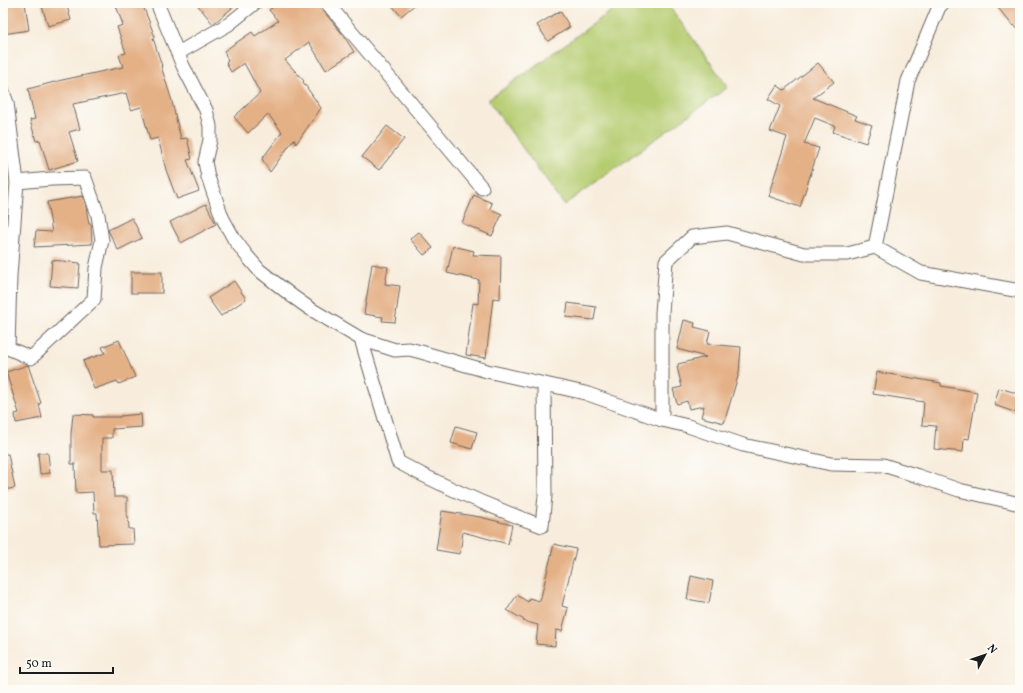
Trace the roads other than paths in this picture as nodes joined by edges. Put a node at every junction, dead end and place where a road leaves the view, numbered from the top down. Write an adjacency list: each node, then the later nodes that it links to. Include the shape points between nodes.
1 (157, 3): 5 (street)
2 (255, 3): 5 (street, via 229,24)
3 (327, 3): 8 (street)
4 (943, 3): 9 (street, via 939,7 908,81)
5 (178, 53): 11 (street, via 206,110 210,126 205,162 208,177 222,217 234,239 259,270 292,296)
6 (3, 92): 7 (street, via 7,103)
7 (17, 182): 12 (street); 12 (street, via 85,178 98,215 102,240 96,268 94,299 31,358)
8 (482, 188)
9 (875, 246): 10 (street, via 921,273); 14 (street, via 847,254 804,254 727,233 692,237 666,261 662,313)
10 (1020, 291)
11 (361, 339): 13 (street, via 396,350 409,349); 13 (street, via 398,462 500,510 542,526 545,496)
12 (5, 348)
13 (544, 384): 14 (street, via 585,392)
14 (662, 420): 15 (street, via 744,444 831,464 883,465 959,490)
15 (1020, 504)

